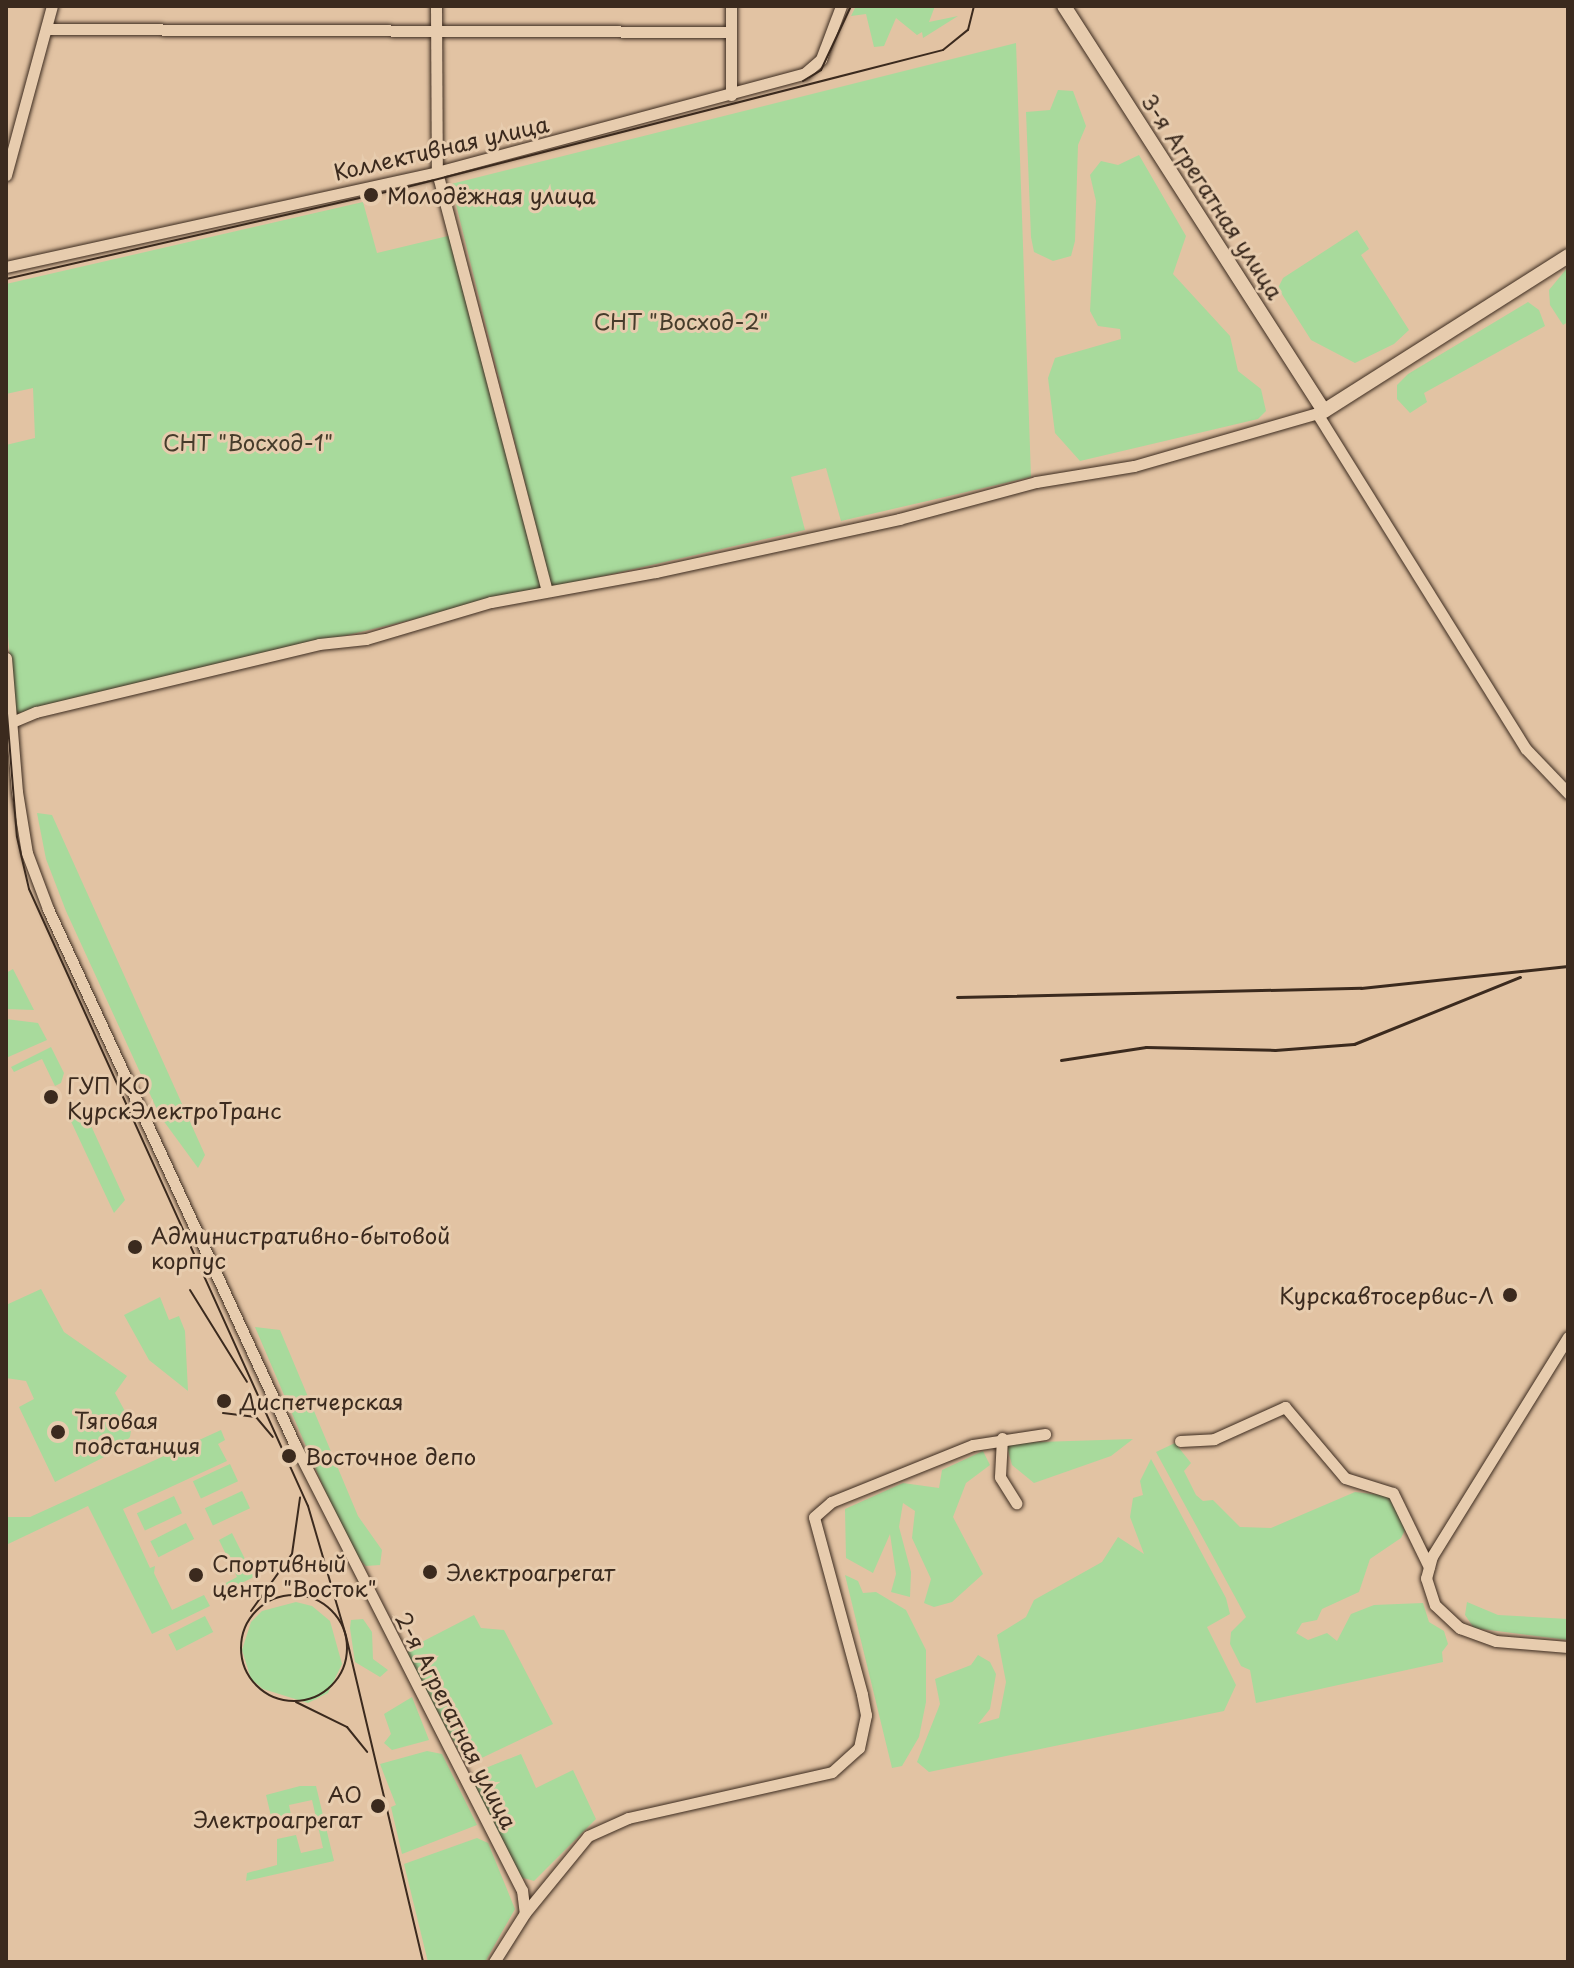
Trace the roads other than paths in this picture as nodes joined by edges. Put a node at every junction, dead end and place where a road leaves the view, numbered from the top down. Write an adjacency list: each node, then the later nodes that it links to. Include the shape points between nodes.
1 (52, 6): 6 (street)
2 (436, 6): 8 (street)
3 (731, 6): 7 (street)
4 (841, 6): 9 (street, Коллективная улица, via 813,70)
5 (1064, 6): 15 (street, 3-я Агрегатная улица)
6 (46, 29): 8 (street); 10 (street)
7 (731, 32): 8 (street); 9 (street)
8 (436, 34): 11 (street)
9 (731, 95): 11 (street, Коллективная улица)
10 (12, 133): 12 (street)
11 (437, 172): 14 (street, Коллективная улица); 16 (street)
12 (6, 175)
13 (1568, 256): 15 (street)
14 (6, 267)
15 (1321, 413): 16 (street, via 1134,466 1036,482 899,519); 19 (street, via 1526,749)
16 (547, 591): 18 (street, via 366,639 319,644 36,712)
17 (6, 658): 18 (street, 2-я Агрегатная улица)
18 (12, 722): 27 (street, 2-я Агрегатная улица, via 27,853 48,909 295,1445 522,1890)
19 (1568, 793)
20 (1568, 1337): 25 (street)
21 (1045, 1434): 22 (street)
22 (1002, 1438): 24 (street, via 1000,1477); 27 (street, via 869,1486 831,1502 814,1517 840,1597 866,1715 851,1758 811,1778 609,1824 570,1853)
23 (1180, 1441): 25 (street, via 1214,1439 1285,1407 1345,1478 1393,1493)
24 (1016, 1503)
25 (1429, 1567): 26 (street, via 1426,1578 1435,1605 1460,1628 1496,1641)
26 (1568, 1647)
27 (525, 1913): 28 (street)
28 (494, 1962)

